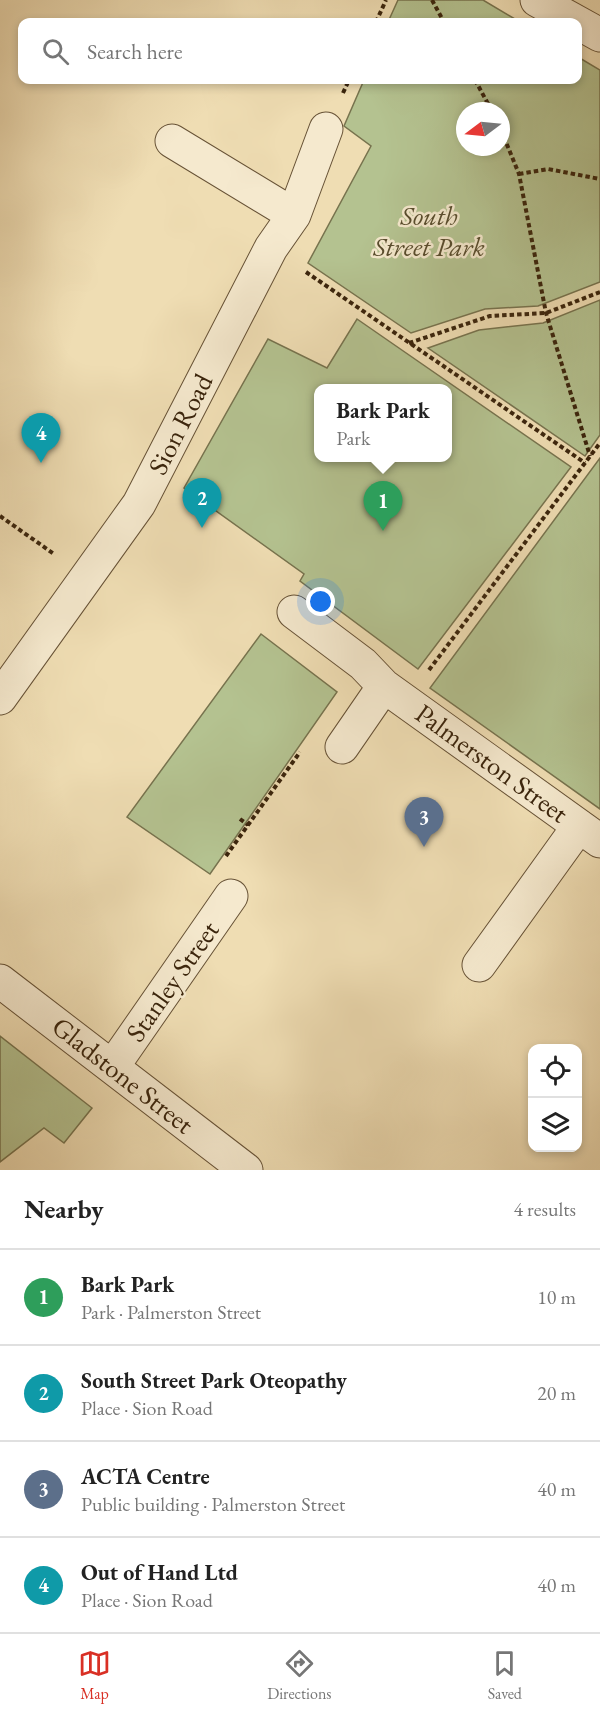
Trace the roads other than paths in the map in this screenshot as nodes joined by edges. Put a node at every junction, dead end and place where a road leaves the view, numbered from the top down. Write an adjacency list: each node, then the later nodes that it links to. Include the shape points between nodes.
1 (537, 0): 2 (street)
2 (569, 18)
3 (582, 25): 4 (street)
4 (600, 35)
5 (326, 129): 7 (street, Sion Road)
6 (172, 141): 7 (street)
7 (294, 215): 10 (street, Sion Road, via 271,249 139,504)
8 (294, 612): 9 (street, Palmerston Street, via 363,664)
9 (394, 694): 11 (street); 12 (street, Palmerston Street)
10 (0, 698)
11 (342, 747)
12 (589, 833): 14 (street)
13 (231, 896): 16 (street, Stanley Street)
14 (479, 965)
15 (0, 981): 16 (street, Gladstone Street)
16 (113, 1066): 17 (street, Gladstone Street)
17 (236, 1167)

